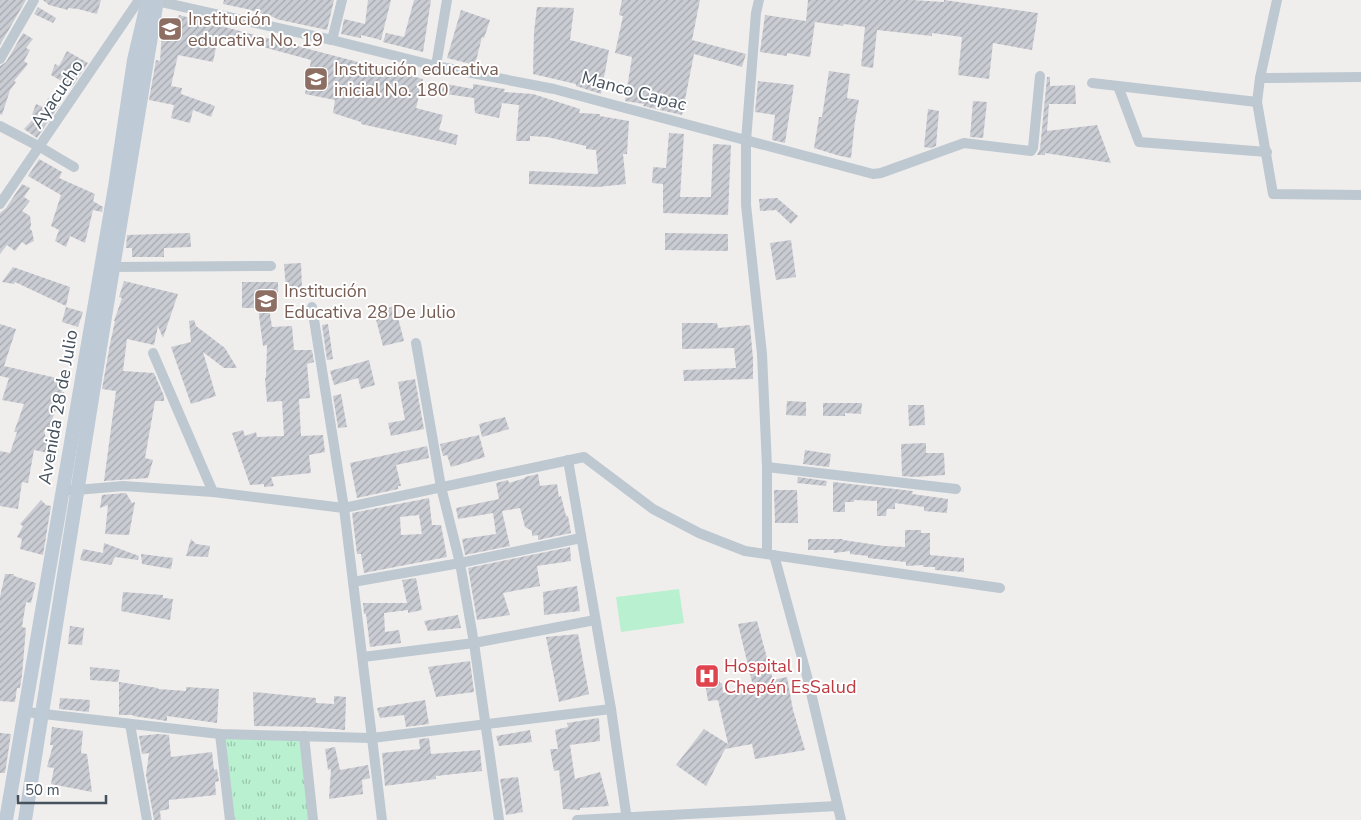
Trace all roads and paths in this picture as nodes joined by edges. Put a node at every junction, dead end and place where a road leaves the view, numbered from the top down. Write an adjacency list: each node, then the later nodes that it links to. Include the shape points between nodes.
1 (34, 0): 9 (street)
2 (138, 0): 19 (street, Ayacucho)
3 (153, 0): 8 (street, Manco Capac); 22 (street, Avenida 28 de Julio)
4 (342, 0): 8 (street)
5 (447, 0): 10 (street)
6 (759, 0): 18 (street)
7 (1277, 0): 13 (street)
8 (332, 40): 10 (street, Manco Capac)
9 (0, 59)
10 (436, 66): 18 (street, Manco Capac, via 554,89)
11 (1040, 76): 18 (street, Manco Capac, via 1033,148 1030,151 964,143 872,174)
12 (1361, 76): 13 (street)
13 (1260, 78): 16 (street)
14 (1092, 83): 15 (street)
15 (1118, 86): 16 (street); 20 (street, via 1139,142)
16 (1257, 102): 20 (street)
17 (0, 126): 19 (street)
18 (746, 140): 32 (street, via 746,205 762,354)
19 (40, 147): 21 (street); 24 (street, Ayacucho)
20 (1267, 152): 23 (street, via 1273,194)
21 (74, 167)
22 (121, 188): 26 (street, Avenida 28 de Julio); 28 (street, Avenida 28 de Julio)
23 (1361, 195)
24 (0, 204)
25 (271, 266): 26 (street)
26 (114, 267): 28 (street, Avenida 28 de Julio)
27 (312, 307): 38 (street)
28 (98, 322): 35 (street, Avenida 28 de Julio); 36 (street, Avenida 28 de Julio)
29 (416, 343): 33 (street)
30 (153, 353): 37 (street)
31 (568, 460): 33 (street); 39 (street); 40 (street, via 584,456 653,509 699,533 745,550)
32 (767, 467): 34 (street); 40 (street)
33 (441, 487): 38 (street); 41 (street)
34 (956, 489)
35 (63, 490): 36 (street); 48 (street, Avenida 28 de Julio)
36 (77, 490): 37 (street, via 123,486); 49 (street, Avenida 28 de Julio)
37 (213, 492): 38 (street)
38 (344, 508): 42 (street)
39 (581, 538): 41 (street); 44 (street)
40 (770, 554): 43 (street); 55 (street, via 807,676)
41 (460, 563): 42 (street); 45 (street)
42 (353, 582): 46 (street)
43 (1000, 588)
44 (595, 620): 45 (street); 47 (street)
45 (474, 643): 46 (street); 51 (street)
46 (362, 657): 54 (street)
47 (611, 709): 51 (street); 56 (street)
48 (26, 712): 49 (street); 57 (street, Avenida 28 de Julio)
49 (42, 714): 50 (street); 58 (street, Avenida 28 de Julio)
50 (130, 724): 52 (street); 59 (street)
51 (485, 724): 54 (street); 63 (street)
52 (220, 734): 53 (street); 60 (street)
53 (304, 736): 54 (street); 61 (street)
54 (372, 738): 62 (street)
55 (837, 806): 56 (street); 65 (street)
56 (627, 819): 64 (street)
57 (6, 820)
58 (25, 820)
59 (147, 820)
60 (230, 820)
61 (313, 820)
62 (382, 820)
63 (499, 820)
64 (577, 820)
65 (841, 820)

